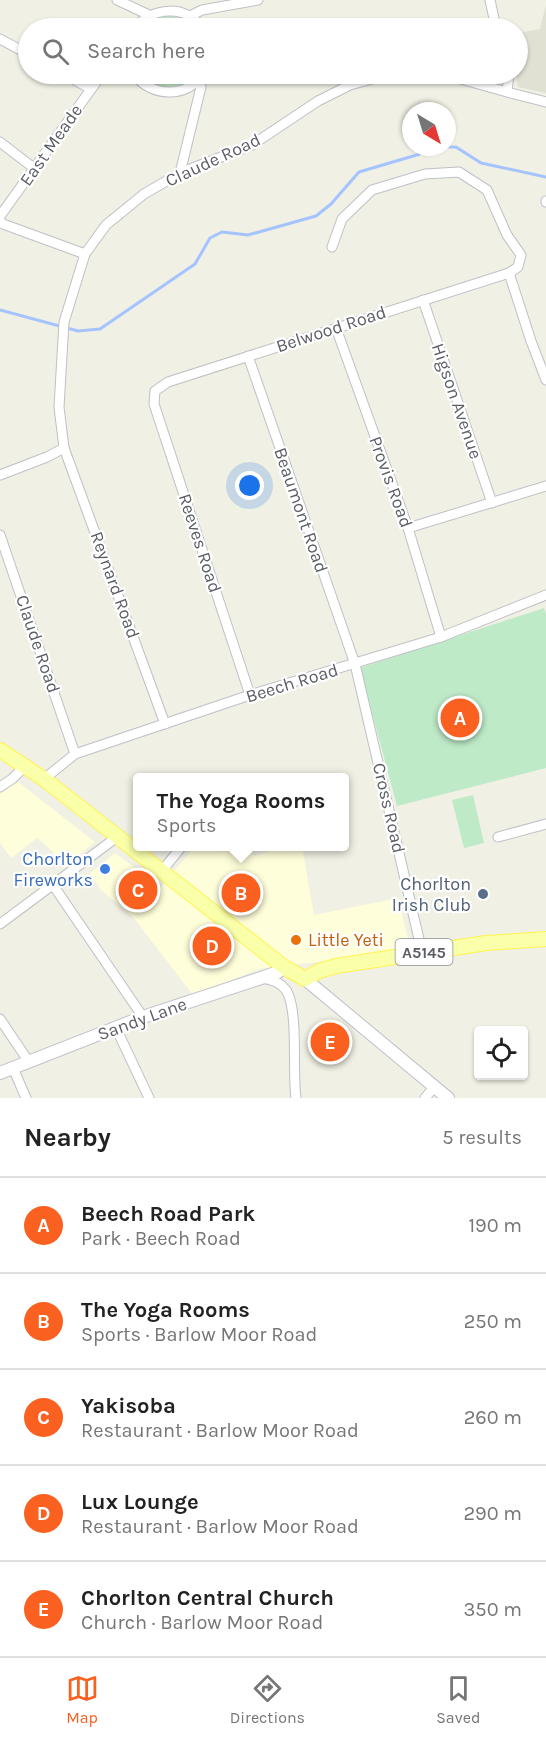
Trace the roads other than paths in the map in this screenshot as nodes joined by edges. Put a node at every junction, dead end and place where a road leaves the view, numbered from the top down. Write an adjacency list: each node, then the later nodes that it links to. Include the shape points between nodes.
1 (117, 0): 5 (street)
2 (258, 0): 4 (street)
3 (490, 0): 8 (street)
4 (201, 5): 6 (street)
5 (149, 15): 6 (street, via 177,11); 7 (street)
6 (190, 16)
7 (146, 18)
8 (494, 18)
9 (0, 39): 10 (street)
10 (18, 49)
11 (82, 84): 19 (street)
12 (95, 84): 19 (street, East Meade)
13 (144, 84): 14 (street, via 170,93)
14 (190, 84)
15 (201, 84): 24 (street)
16 (357, 84): 24 (street, Claude Road, via 318,100 252,145)
17 (474, 84): 20 (street)
18 (508, 84): 20 (street)
19 (91, 89): 23 (street, East Meade)
20 (507, 92): 21 (street)
21 (546, 102)
22 (0, 142): 23 (street)
23 (35, 169): 25 (street, East Meade)
24 (180, 173): 28 (street, Claude Road, via 144,194 106,225)
25 (0, 216)
26 (0, 221): 28 (street)
27 (332, 247): 29 (street, via 342,219 372,190 425,174 459,172 487,190 520,255 518,267)
28 (85, 254): 35 (street, Claude Road, via 63,326 59,407)
29 (509, 273): 30 (street, Belwood Road); 33 (street)
30 (423, 300): 31 (street, Belwood Road); 38 (street, Higson Avenue)
31 (336, 328): 32 (street, Belwood Road); 39 (street, Provis Road)
32 (248, 356): 34 (street, Belwood Road, via 168,382); 43 (street, Beaumont Road)
33 (546, 380)
34 (155, 391): 44 (street, Reeves Road, via 154,404)
35 (64, 448): 36 (street); 45 (street, Reynard Road)
36 (0, 475)
37 (546, 486): 38 (street)
38 (492, 503): 39 (street)
39 (408, 528): 42 (street, Provis Road)
40 (0, 535): 47 (street, Claude Road)
41 (546, 595): 42 (street, Beech Road)
42 (441, 638): 43 (street, Beech Road)
43 (355, 664): 44 (street, Beech Road); 61 (street, Cross Road)
44 (250, 695): 45 (street, Beech Road)
45 (165, 724): 47 (street, Beech Road)
46 (0, 750): 48 (main road)
47 (75, 754): 49 (street, Beech Road)
48 (26, 766): 49 (main road); 50 (street)
49 (44, 779): 52 (main road)
50 (0, 787)
51 (546, 824): 53 (street)
52 (117, 837): 54 (main road); 58 (street)
53 (498, 837)
54 (133, 849)
55 (136, 851): 57 (main road)
56 (178, 851): 57 (street)
57 (162, 871): 62 (main road)
58 (53, 885): 59 (street); 65 (street)
59 (0, 924)
60 (546, 939): 61 (main road, A5145)
61 (422, 952): 64 (main road, A5145, via 336,966)
62 (284, 967): 63 (street, Sandy Lane); 64 (main road)
63 (261, 978): 65 (street, Sandy Lane); 74 (street, via 280,984 292,1006)
64 (305, 979): 71 (street)
65 (143, 1017): 67 (street, Sandy Lane)
66 (0, 1019): 68 (street)
67 (116, 1028): 68 (street, Sandy Lane); 73 (street)
68 (29, 1062): 69 (street, Sandy Lane)
69 (13, 1068): 70 (street, Sandy Lane); 72 (street)
70 (0, 1073)
71 (435, 1086): 75 (street); 76 (street)
72 (26, 1098)
73 (149, 1098)
74 (296, 1098)
75 (425, 1098)
76 (448, 1098)

